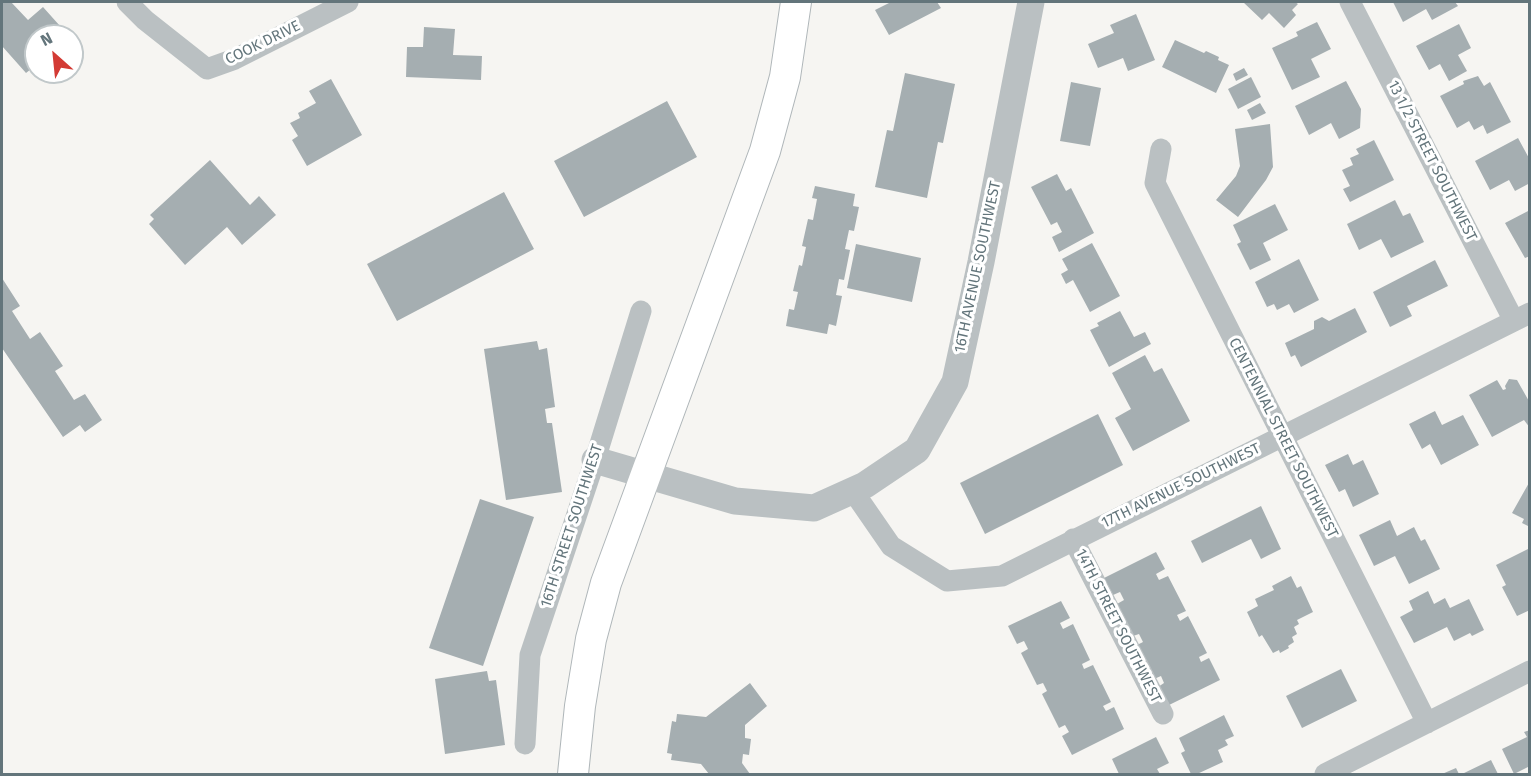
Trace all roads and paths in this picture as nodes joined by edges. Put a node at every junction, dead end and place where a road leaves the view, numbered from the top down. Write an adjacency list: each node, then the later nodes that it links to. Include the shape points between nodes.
1 (127, 2): 2 (street, COOK DRIVE, via 207,69)
2 (348, 2)
3 (796, 2): 11 (main road, via 785,77 765,151)
4 (1030, 2): 12 (street, 16TH AVENUE SOUTHWEST, via 955,382 917,450)
5 (1350, 2): 8 (street, 13 1/2 STREET SOUTHWEST)
6 (1161, 149): 9 (street, CENTENNIAL STREET SOUTHWEST, via 1155,183)
7 (641, 311): 10 (street, 16TH STREET SOUTHWEST)
8 (1522, 317): 9 (street, 17TH AVENUE SOUTHWEST)
9 (1283, 436): 13 (street, 17TH AVENUE SOUTHWEST); 16 (street, CENTENNIAL STREET SOUTHWEST)
10 (594, 460): 11 (street, 16TH AVENUE SOUTHWEST); 17 (street, 16TH STREET SOUTHWEST, via 530,655)
11 (648, 475): 12 (street, 16TH AVENUE SOUTHWEST, via 735,501 814,508); 18 (main road, via 606,583 591,639)
12 (853, 490): 13 (street, 17TH AVENUE SOUTHWEST, via 891,546 947,581 1002,576)
13 (1073, 539): 15 (street, 14TH STREET SOUTHWEST)
14 (1530, 671): 16 (street)
15 (1163, 714)
16 (1427, 723): 19 (street)
17 (525, 744)
18 (573, 774)
19 (1325, 774)

